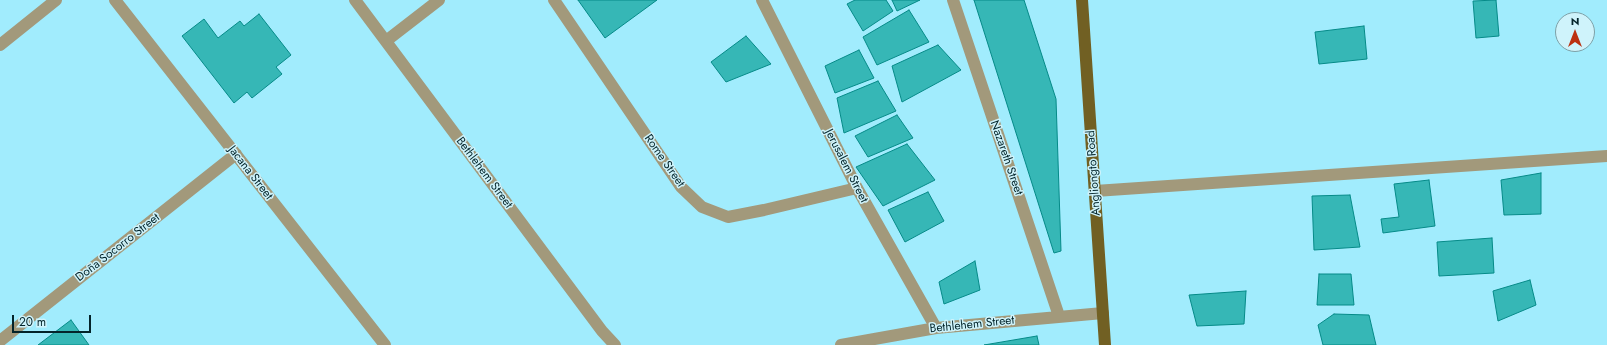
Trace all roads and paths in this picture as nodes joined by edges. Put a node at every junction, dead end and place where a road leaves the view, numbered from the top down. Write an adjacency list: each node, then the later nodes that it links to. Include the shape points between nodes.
1 (56, 0): 10 (street)
2 (115, 0): 11 (street, Jacana Street)
3 (355, 0): 9 (street, Bethlehem Street)
4 (439, 0): 9 (street)
5 (554, 0): 13 (street, Rome Street, via 680,187 702,207 728,217)
6 (762, 0): 13 (street, Jerusalem Street)
7 (953, 0): 16 (street, Nazareth Street)
8 (1082, 0): 14 (main road, Angliongto Road)
9 (386, 41): 20 (street, Bethlehem Street)
10 (0, 45)
11 (236, 154): 18 (street, Doña Socorro Street); 19 (street, Jacana Street)
12 (1607, 156): 14 (street)
13 (857, 188): 17 (street, Jerusalem Street)
14 (1095, 191): 15 (main road, Angliongto Road)
15 (1103, 313): 16 (street, Bethlehem Street); 22 (main road, Angliongto Road)
16 (1059, 316): 17 (street, Bethlehem Street)
17 (936, 328): 21 (street, Bethlehem Street)
18 (0, 341)
19 (385, 345)
20 (615, 345)
21 (842, 345)
22 (1105, 345)

